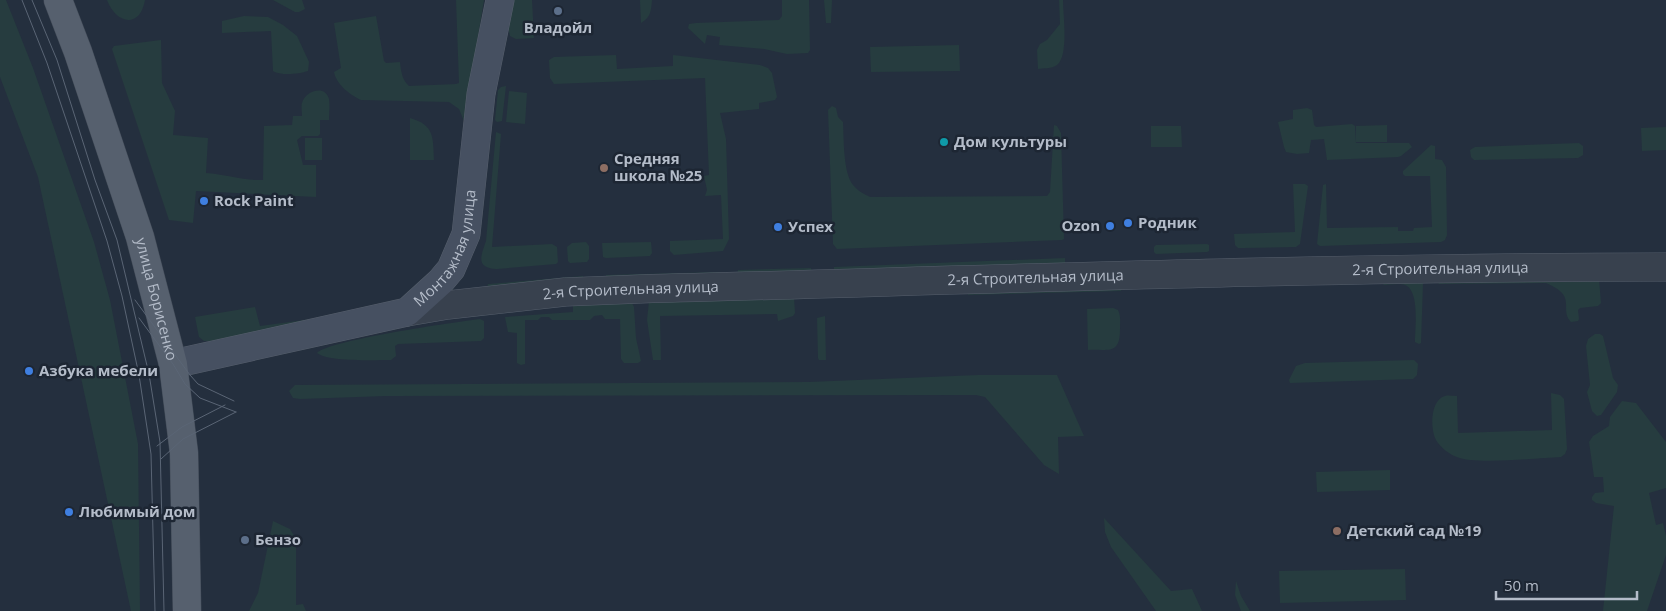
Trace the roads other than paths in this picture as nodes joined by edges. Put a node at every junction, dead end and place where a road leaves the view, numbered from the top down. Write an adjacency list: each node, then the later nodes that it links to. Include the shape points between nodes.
1 (58, 0): 5 (main road, улица Борисенко, via 140,237)
2 (500, 0): 4 (main road, Монтажная улица, via 481,94 466,234 451,269)
3 (1666, 266): 4 (street, 2-я Строительная улица, via 1132,275 565,292)
4 (407, 312): 5 (main road, Монтажная улица)
5 (173, 364): 6 (main road, улица Борисенко, via 184,453)
6 (186, 611)

